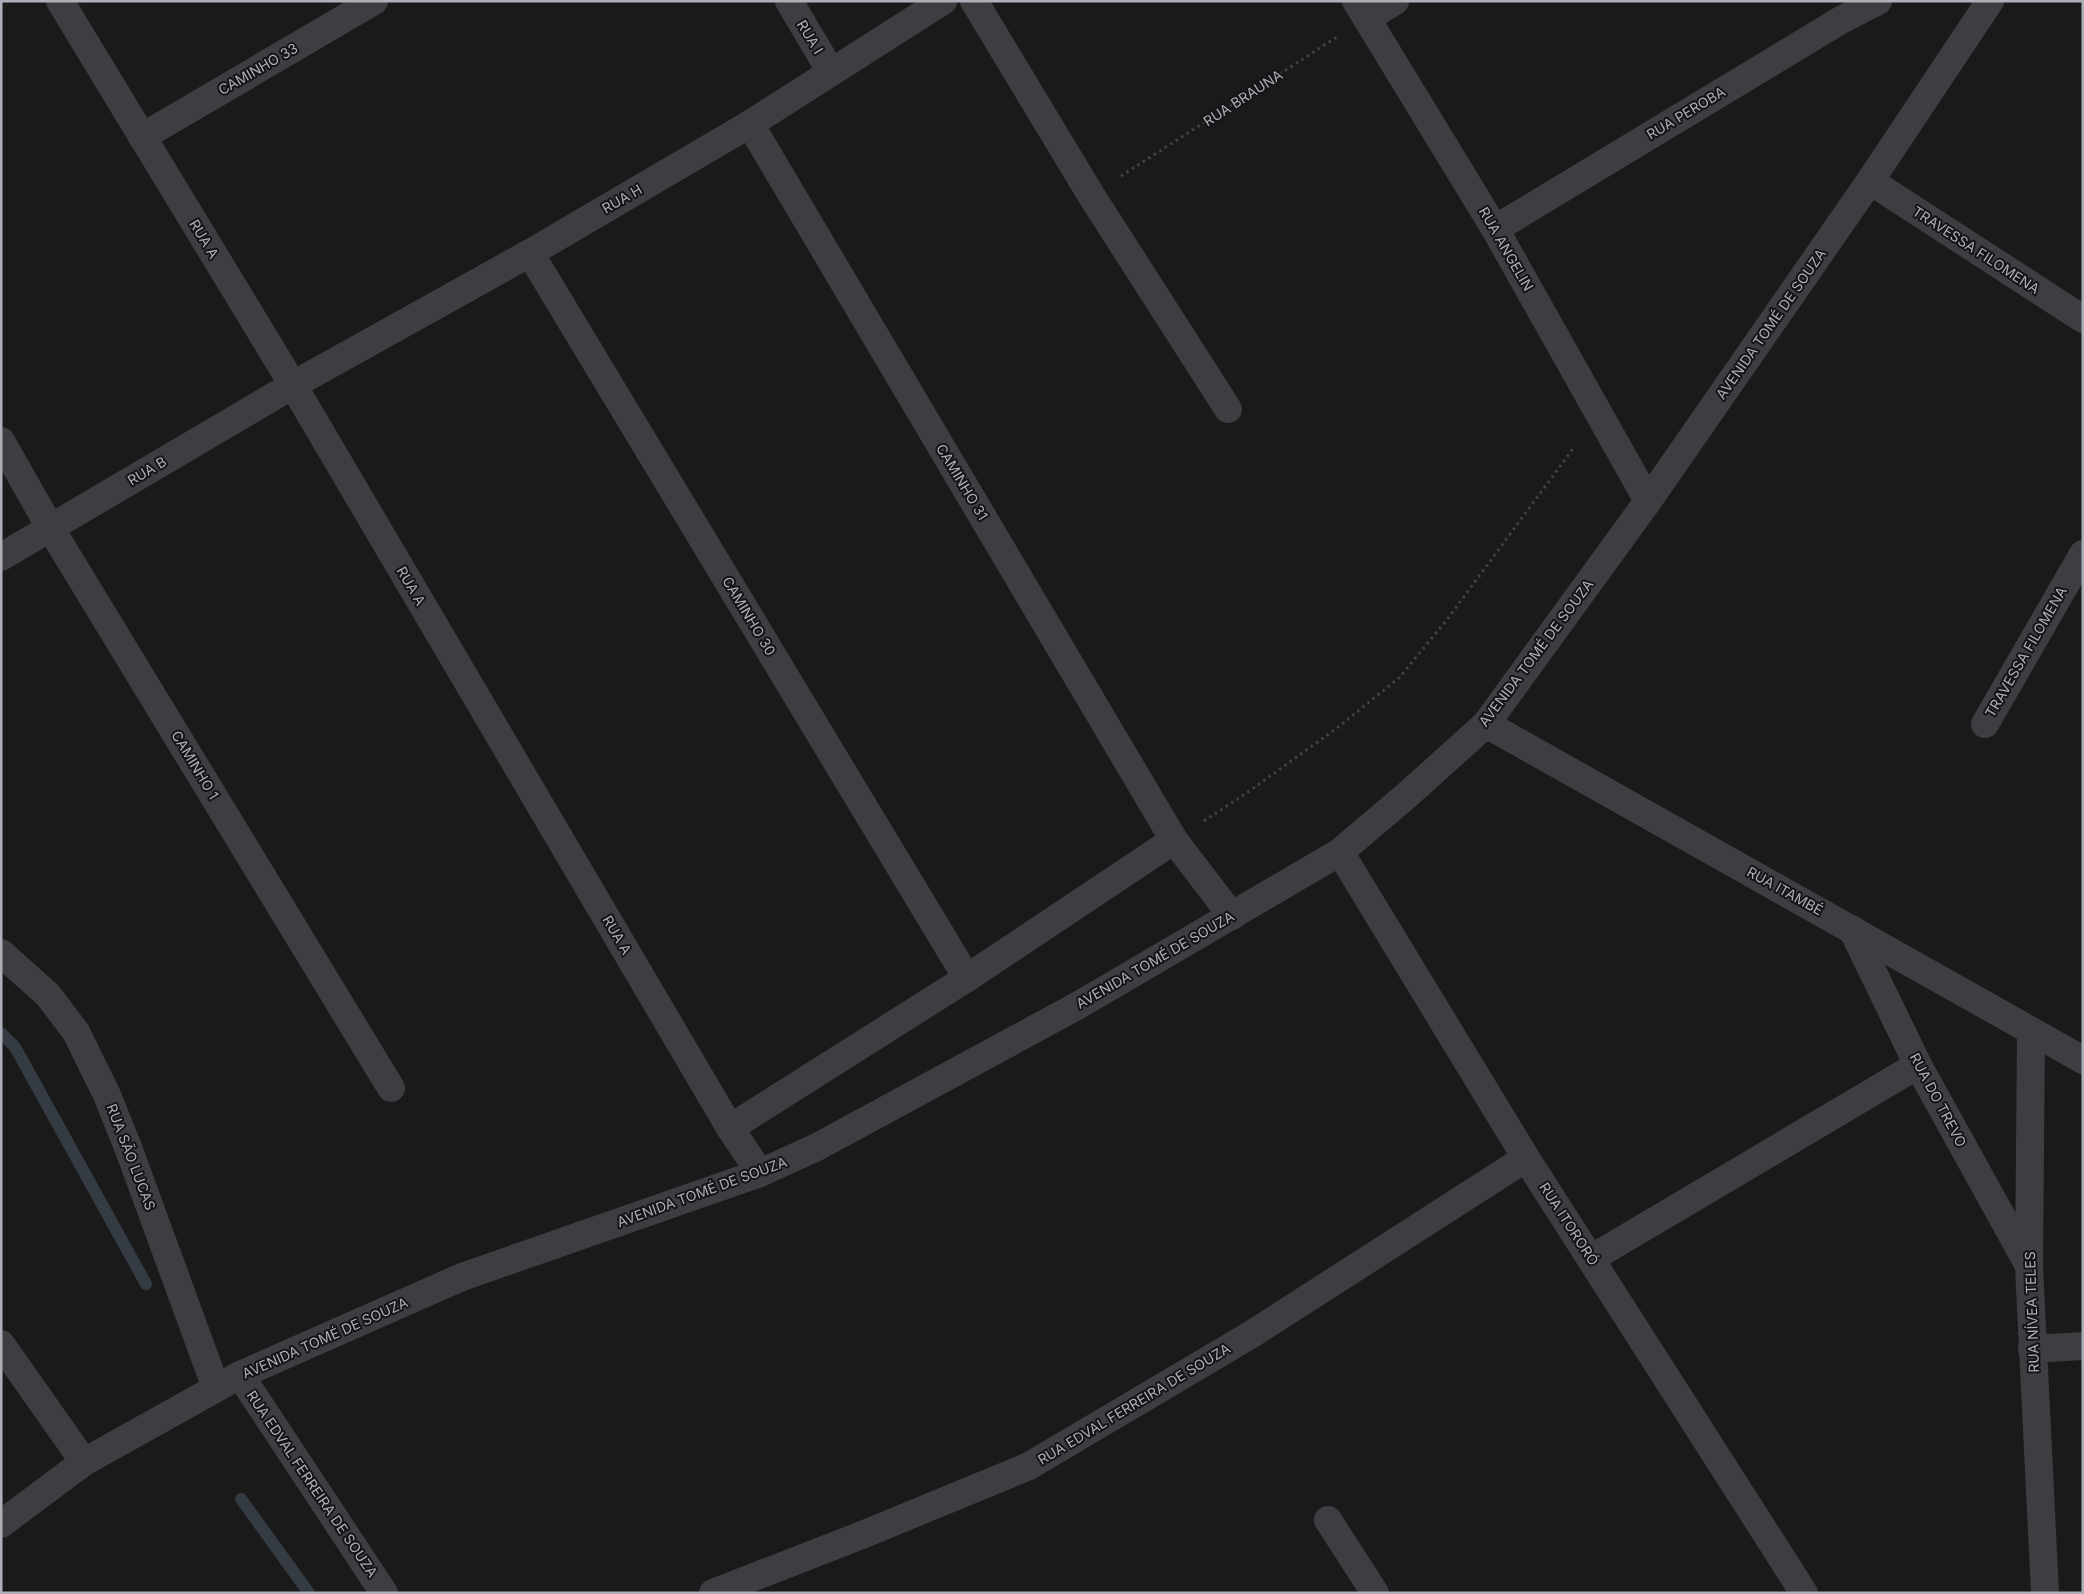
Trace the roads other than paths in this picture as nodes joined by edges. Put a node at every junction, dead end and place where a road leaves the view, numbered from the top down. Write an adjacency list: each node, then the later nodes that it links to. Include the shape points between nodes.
1 (60, 1): 12 (street, RUA A)
2 (374, 1): 12 (street, CAMINHO 33)
3 (789, 1): 10 (street, RUA I)
4 (943, 1): 10 (street, RUA H)
5 (974, 1): 18 (street, via 1091,195)
6 (1395, 1): 9 (street)
7 (1878, 1): 14 (street, RUA PEROBA, via 1840,20)
8 (1990, 1): 13 (street, AVENIDA TOMÉ DE SOUZA)
9 (1361, 10): 14 (street, RUA ANGELIN)
10 (831, 72): 11 (street, RUA H)
11 (750, 124): 15 (street, RUA H); 26 (street, CAMINHO 31)
12 (142, 137): 17 (street, RUA A)
13 (1870, 181): 16 (street, TRAVESSA FILOMENA); 20 (street, AVENIDA TOMÉ DE SOUZA)
14 (1495, 229): 20 (street, RUA ANGELIN)
15 (530, 253): 17 (street, RUA H); 31 (street, CAMINHO 30)
16 (2083, 319)
17 (293, 385): 21 (street, RUA B); 36 (street, RUA A)
18 (1228, 409)
19 (1, 441): 21 (street, CAMINHO 1)
20 (1648, 501): 24 (street, AVENIDA TOMÉ DE SOUZA)
21 (51, 529): 23 (street, RUA B); 35 (street, CAMINHO 1)
22 (2083, 554): 25 (street, TRAVESSA FILOMENA)
23 (1, 557)
24 (1486, 724): 27 (street, AVENIDA TOMÉ DE SOUZA); 29 (street, RUA ITAMBÉ)
25 (1985, 724)
26 (1174, 840): 28 (street, CAMINHO 31); 31 (street)
27 (1340, 852): 28 (street, AVENIDA TOMÉ DE SOUZA); 37 (street, RUA ITORORÓ)
28 (1232, 916): 38 (street, AVENIDA TOMÉ DE SOUZA, via 1077,1006 826,1143)
29 (1852, 929): 32 (street, RUA ITAMBÉ); 34 (street, RUA DO TREVO)
30 (1, 953): 45 (street, RUA SÃO LUCAS, via 48,995 76,1032 129,1150)
31 (968, 978): 36 (street)
32 (2031, 1031): 33 (street, RUA ITAMBÉ); 40 (street, RUA NÍVEA TELES)
33 (2083, 1060)
34 (1918, 1065): 39 (street); 40 (street, RUA DO TREVO)
35 (391, 1088)
36 (730, 1128): 38 (street, RUA A)
37 (1526, 1158): 39 (street, RUA ITORORÓ); 50 (street, RUA EDVAL FERREIRA DE SOUZA, via 1252,1334 1029,1466 862,1536)
38 (760, 1173): 44 (street, AVENIDA TOMÉ DE SOUZA, via 462,1277)
39 (1592, 1258): 52 (street, RUA ITORORÓ)
40 (2029, 1267): 43 (street, RUA NÍVEA TELES)
41 (1, 1344): 46 (street)
42 (2083, 1346): 43 (street)
43 (2032, 1349): 53 (street, RUA NÍVEA TELES)
44 (240, 1375): 45 (street, AVENIDA TOMÉ DE SOUZA); 49 (street, RUA EDVAL FERREIRA DE SOUZA)
45 (216, 1388): 46 (street, AVENIDA TOMÉ DE SOUZA)
46 (84, 1462): 48 (street, AVENIDA TOMÉ DE SOUZA)
47 (1328, 1520): 51 (street)
48 (1, 1524)
49 (384, 1593)
50 (713, 1593)
51 (1375, 1593)
52 (1804, 1593)
53 (2045, 1593)

